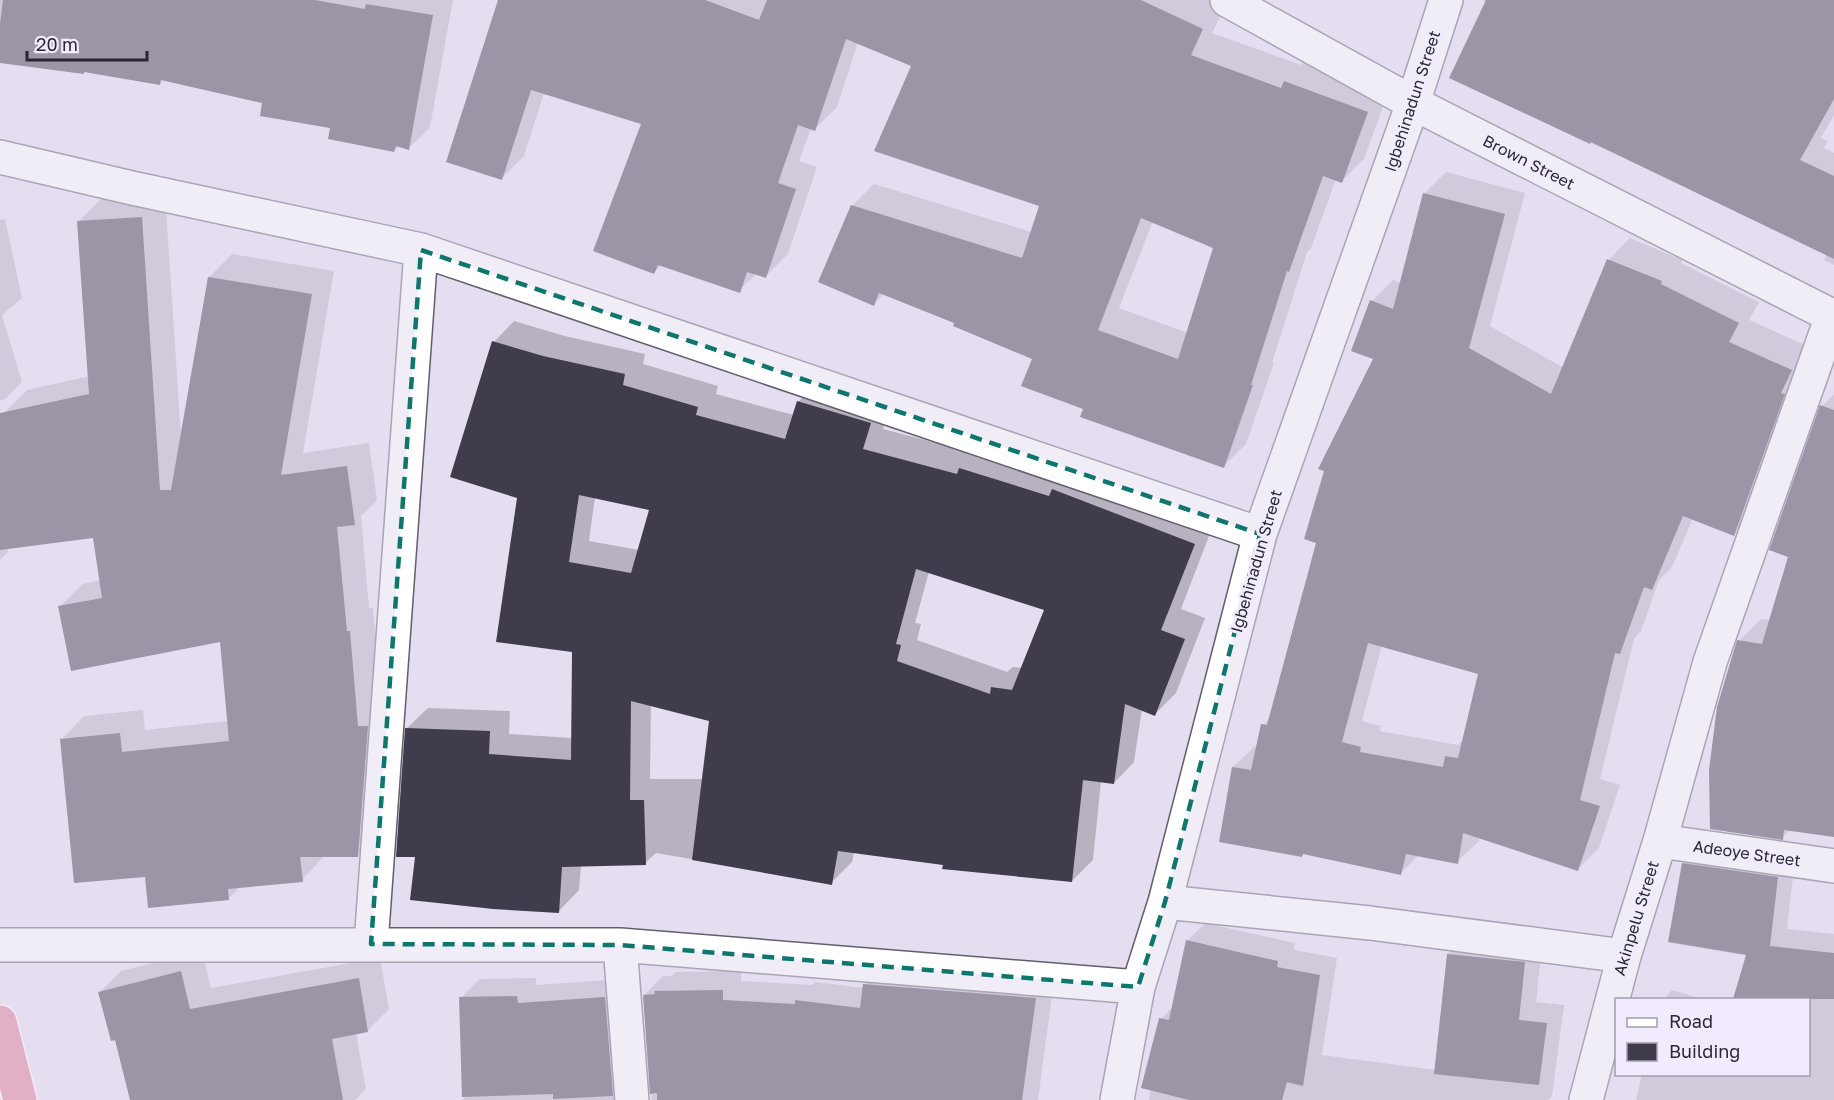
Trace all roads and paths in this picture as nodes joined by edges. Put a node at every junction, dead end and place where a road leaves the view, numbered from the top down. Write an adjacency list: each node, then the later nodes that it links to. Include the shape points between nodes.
1 (1227, 0): 3 (street, Brown Street)
2 (1446, 0): 3 (street, Igbehinadun Street)
3 (1413, 103): 6 (street, Brown Street); 7 (street, Igbehinadun Street)
4 (0, 157): 5 (street)
5 (421, 250): 7 (street); 11 (street)
6 (1833, 317): 8 (street, Akinpelu Street, via 1710,662)
7 (1260, 534): 10 (street, Igbehinadun Street)
8 (1660, 841): 9 (street, Adeoye Street); 14 (street, Akinpelu Street)
9 (1834, 866)
10 (1166, 902): 14 (street, via 1370,923); 15 (street, Igbehinadun Street)
11 (371, 944): 12 (street); 13 (street)
12 (0, 945)
13 (620, 945): 15 (street); 18 (street)
14 (1624, 956): 20 (street, Akinpelu Street)
15 (1138, 987): 19 (street, Igbehinadun Street)
16 (0, 1022): 17 (highway)
17 (20, 1100)
18 (632, 1100)
19 (1117, 1100)
20 (1586, 1100)

